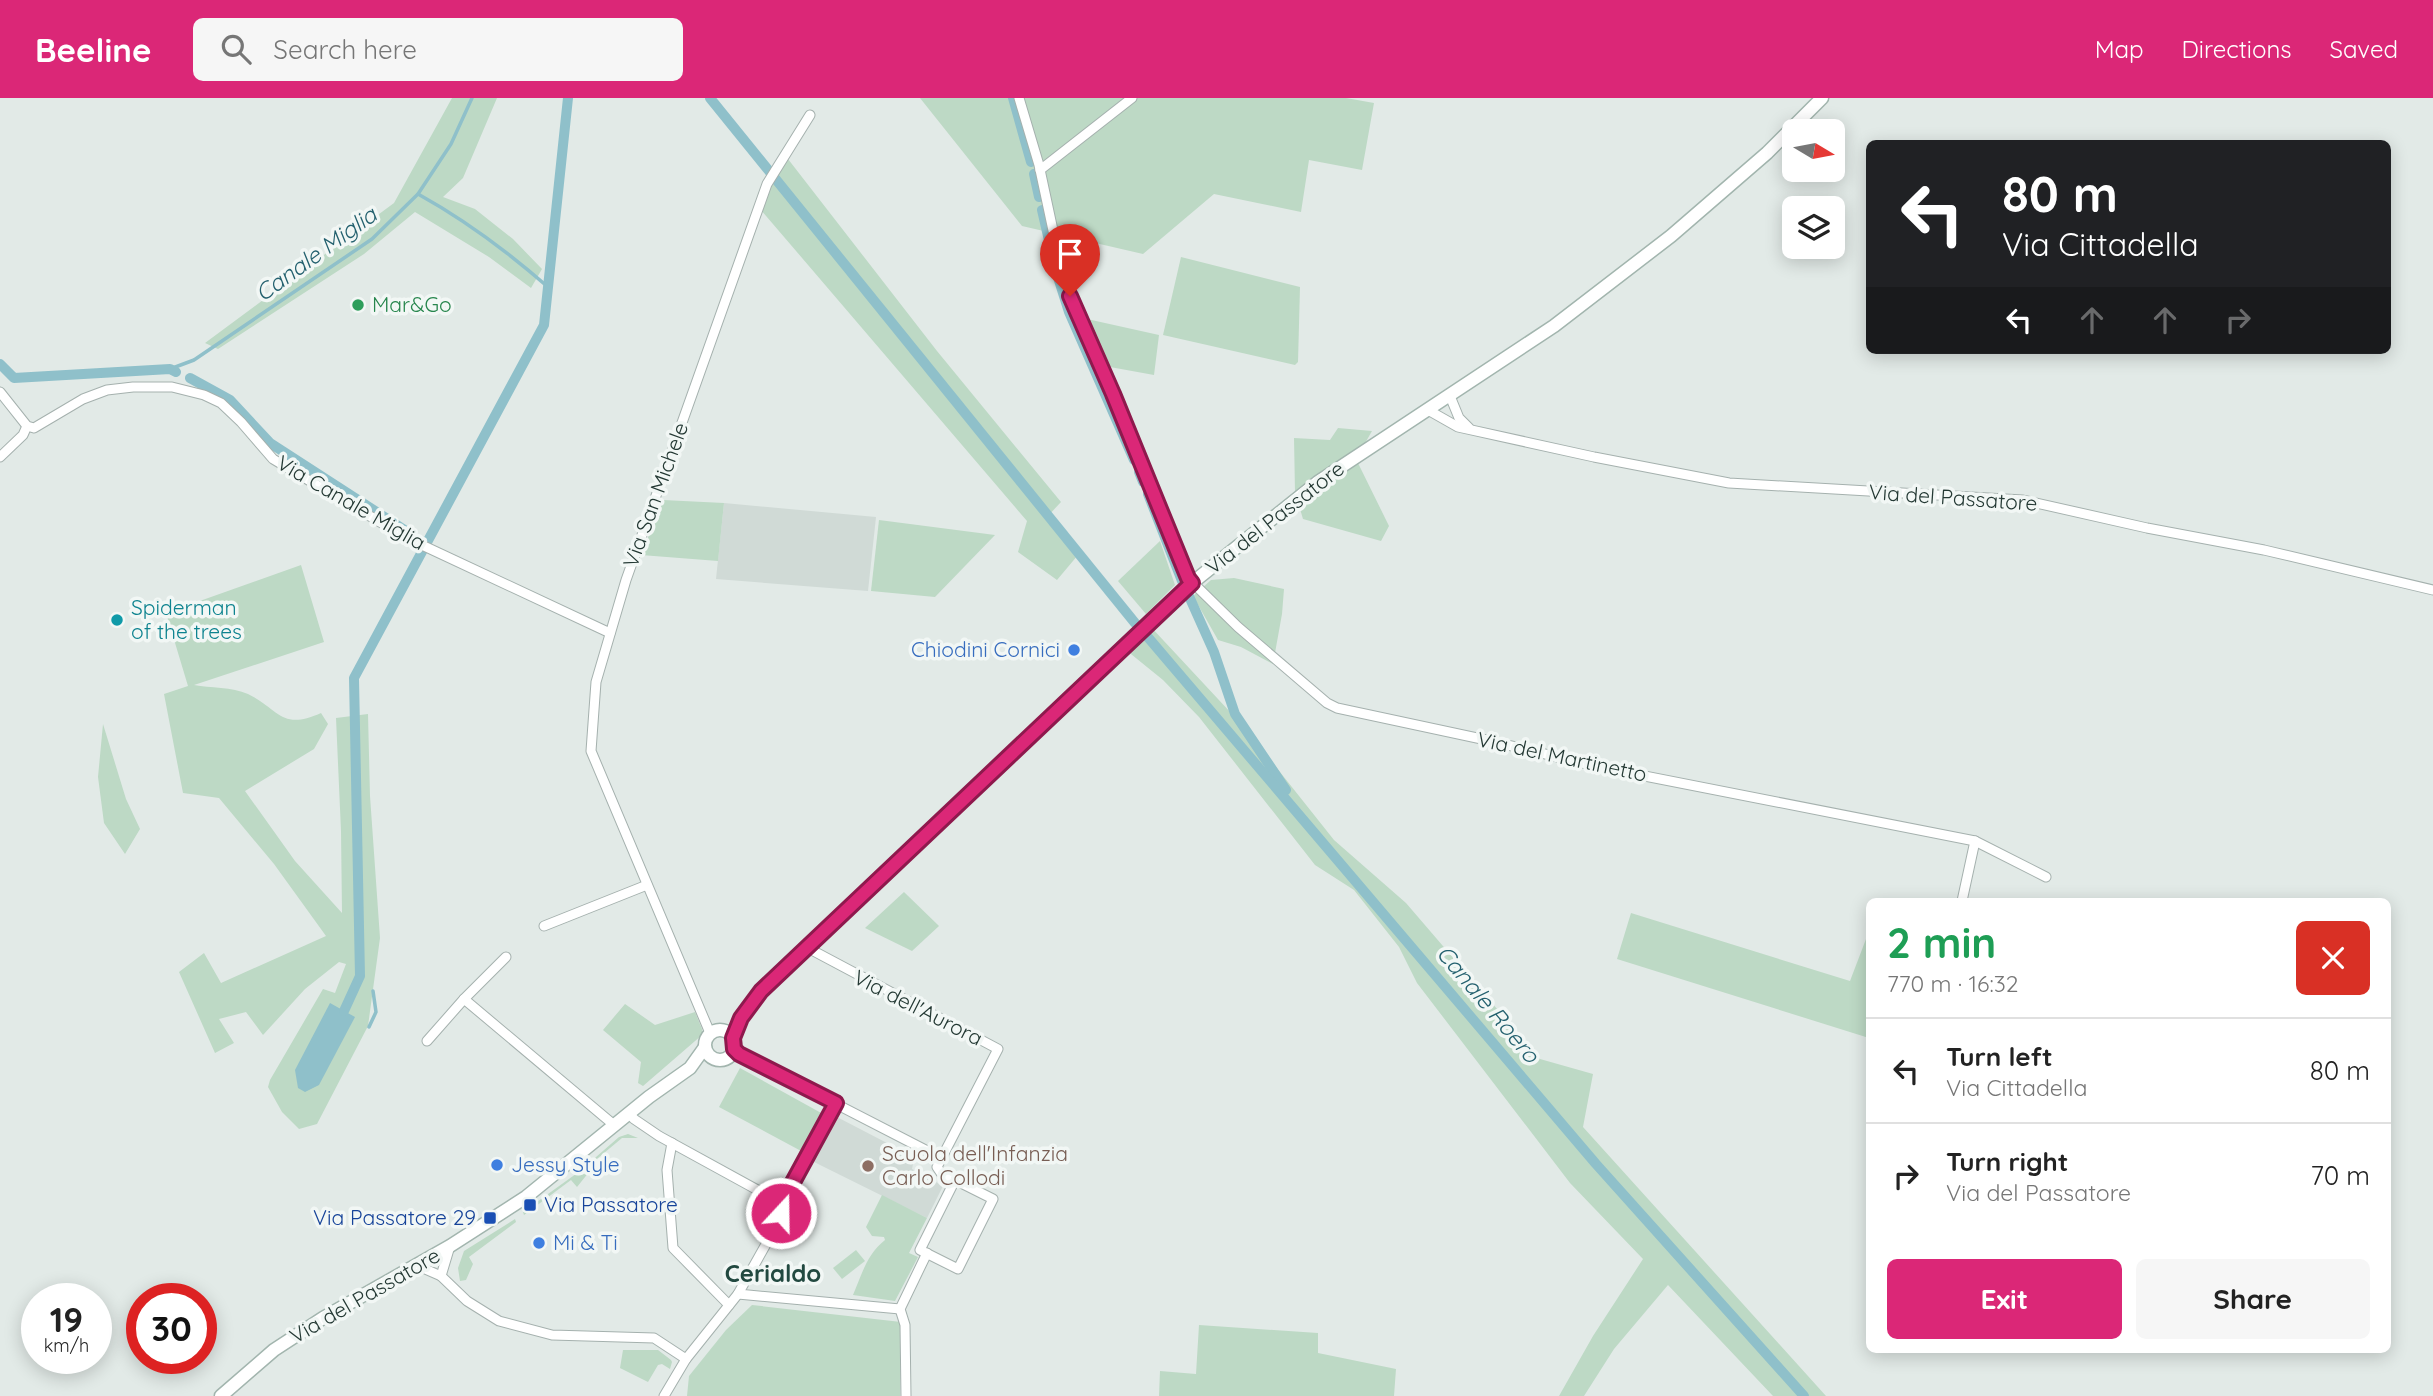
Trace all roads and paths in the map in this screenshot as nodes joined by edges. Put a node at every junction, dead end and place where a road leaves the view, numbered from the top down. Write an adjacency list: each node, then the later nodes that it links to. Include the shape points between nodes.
1 (1019, 98): 5 (street)
2 (1132, 98): 5 (street)
3 (1822, 98): 7 (street, Via del Passatore, via 1671,236 1554,326)
4 (810, 115): 14 (street, Via San Michele, via 769,179)
5 (1040, 170): 12 (street, via 1063,277)
6 (0, 393): 9 (street)
7 (1450, 396): 8 (street, Via del Passatore); 10 (street, via 1459,418)
8 (1428, 410): 10 (street, Via del Passatore); 12 (street, Via del Passatore, via 1318,482)
9 (27, 426): 11 (street); 14 (street, Via Canale Miglia, via 34,428 107,390 172,387 204,395 221,403 273,459 424,547)
10 (1470, 429): 13 (street, Via del Passatore, via 1729,484 2023,500)
11 (0, 457)
12 (1192, 583): 15 (street, Via del Martinetto, via 1337,708 1599,767); 20 (street, Via del Passatore)
13 (2433, 590)
14 (610, 634): 17 (street, Via San Michele, via 596,682 591,751)
15 (1975, 841): 16 (street, Via del Martinetto); 18 (street)
16 (2046, 877)
17 (647, 885): 19 (street); 24 (street, Via San Michele)
18 (1963, 898)
19 (544, 926)
20 (806, 947): 23 (street, Via del Passatore); 34 (street, Via dell'Aurora, via 998,1049)
21 (506, 957): 22 (street)
22 (464, 999): 25 (street); 32 (street)
23 (741, 1018): 24 (street, Via del Passatore); 26 (street, Via del Passatore)
24 (715, 1032): 26 (street, via 728,1032); 27 (street)
25 (427, 1041)
26 (734, 1044): 28 (street, via 729,1057); 30 (street, via 739,1054)
27 (705, 1047): 28 (street); 29 (street, Via del Passatore)
28 (714, 1058): 29 (street, Via del Passatore)
29 (690, 1068): 31 (street, Via del Passatore)
30 (836, 1103): 34 (street); 36 (street)
31 (629, 1113): 32 (street, Via del Passatore); 33 (street)
32 (614, 1125): 37 (street, Via del Passatore, via 526,1197)
33 (672, 1143): 36 (street); 42 (street, via 667,1170 673,1248)
34 (942, 1158): 35 (street, via 937,1167)
35 (955, 1180): 38 (street, via 920,1250); 38 (street, via 993,1199 957,1269)
36 (780, 1206): 41 (street, via 779,1221)
37 (450, 1246): 39 (street, Via del Passatore); 40 (street)
38 (927, 1253): 43 (street)
39 (416, 1265): 40 (street); 45 (street, Via del Passatore, via 274,1350)
40 (441, 1276): 44 (street, via 467,1301 499,1321 552,1335 653,1338)
41 (738, 1294): 42 (street); 43 (street)
42 (729, 1305): 44 (street)
43 (900, 1309): 47 (street, via 905,1325)
44 (686, 1359): 46 (street)
45 (220, 1396)
46 (664, 1396)
47 (906, 1396)

